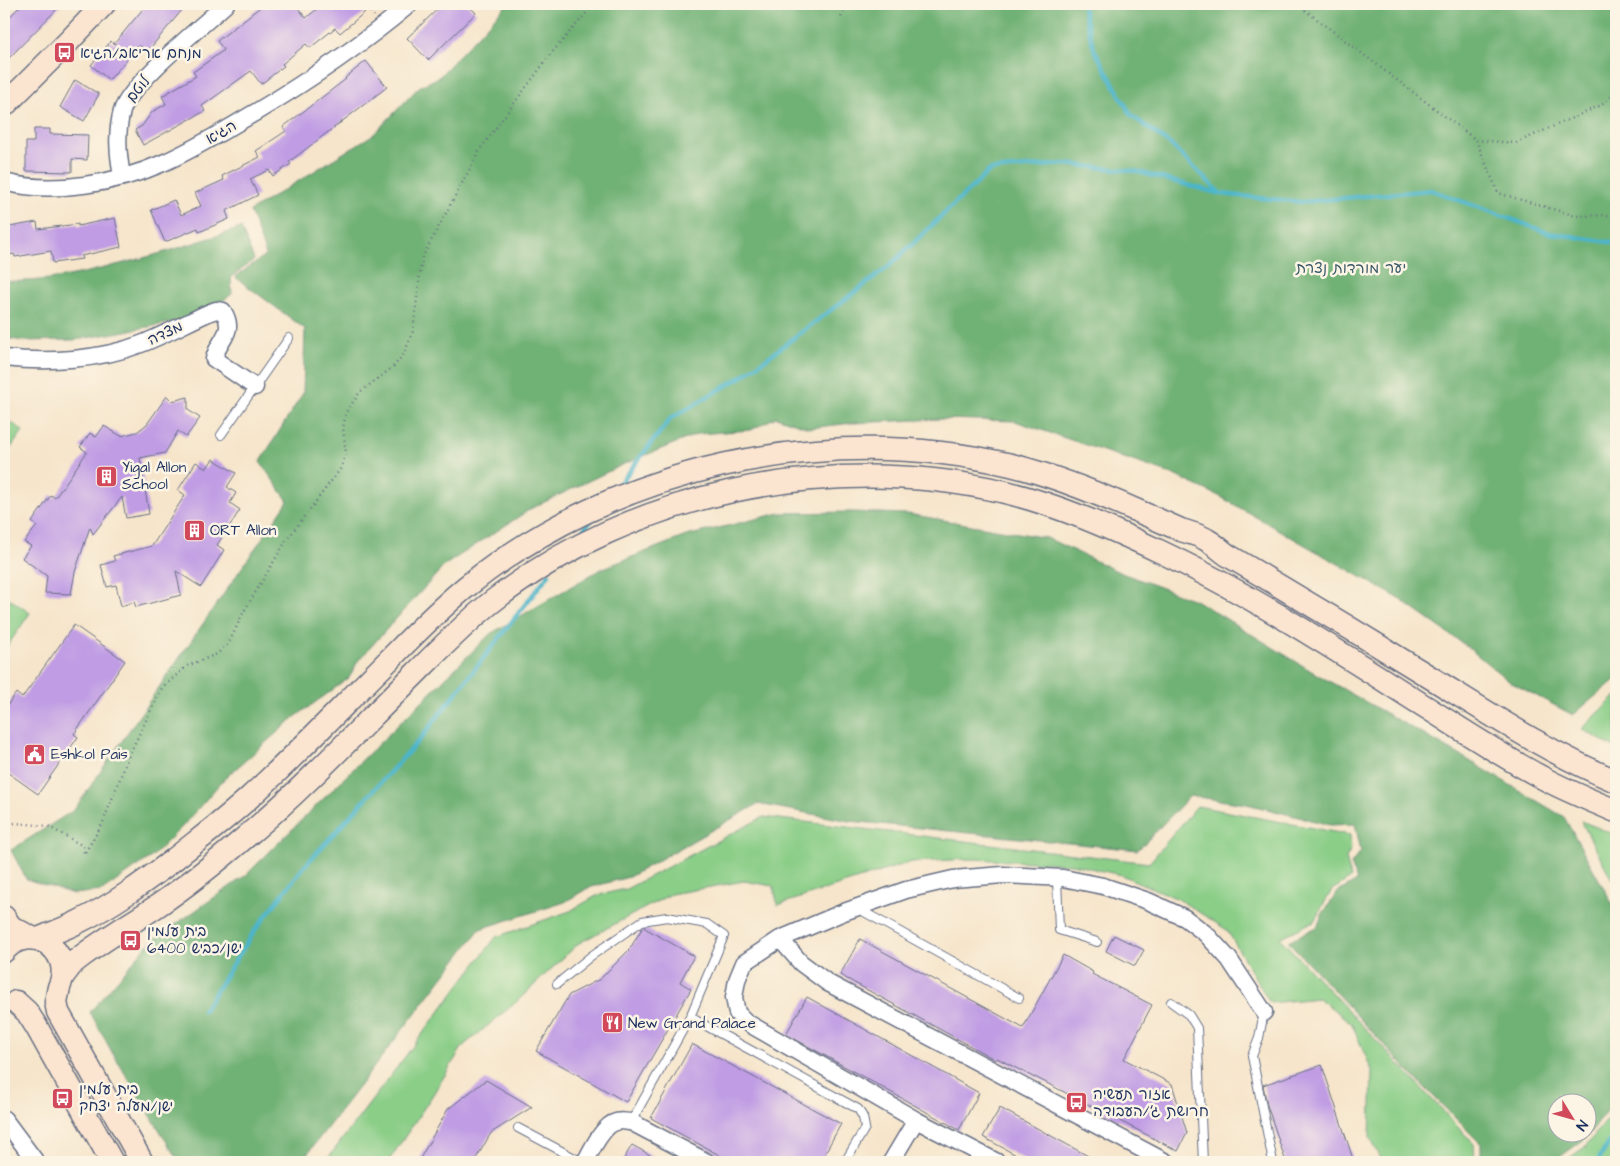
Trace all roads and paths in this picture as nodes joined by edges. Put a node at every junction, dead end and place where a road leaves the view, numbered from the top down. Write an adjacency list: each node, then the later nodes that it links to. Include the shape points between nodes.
1 (104, 4): 9 (main road)
2 (226, 4): 11 (street, לוטם, via 130,95 122,109 117,144)
3 (410, 4): 11 (street, הגיא, via 294,90 162,163)
4 (594, 4): 20 (path, via 550,55 481,148 422,258 413,331 404,354 393,367 360,392 346,412 343,428 346,453 341,468 286,541 229,643 217,654 187,666 162,688 102,824 84,854 84,846 48,826)
5 (850, 4): 7 (path)
6 (1297, 4): 10 (path)
7 (842, 17)
8 (1616, 93): 10 (path, via 1599,106 1516,143)
9 (4, 106)
10 (1476, 140): 13 (path, via 1498,193 1576,216)
11 (122, 176): 12 (street, הגיא, via 100,182 42,188)
12 (4, 182)
13 (1616, 215)
14 (289, 338): 16 (lane)
15 (4, 358): 16 (street, מצדה, via 47,360 103,354 140,344 216,310 223,311 228,327 214,359)
16 (255, 387): 17 (lane)
17 (221, 435)
18 (1616, 781): 24 (main road, via 1533,741 1223,552 1207,539 1104,496 1032,471 961,456 890,449 792,452 699,471 619,498 504,559 444,607 269,779 205,836 91,916)
19 (1616, 811): 28 (main road, via 1519,764 1210,576 1094,522 1025,497 957,483 890,477 795,480 706,498 629,523 572,551 520,582 462,627 252,832 158,906 73,963)
20 (4, 825)
21 (1057, 878): 22 (street, via 1003,874 953,879 906,890); 26 (lane, via 1059,930); 33 (street, via 1103,886 1185,918 1206,934 1229,959)
22 (857, 908): 25 (street); 31 (lane)
23 (4, 917): 24 (main road, via 11,927)
24 (35, 938): 27 (main road, via 13,942); 28 (main road, via 55,949 60,957 63,967)
25 (780, 940): 36 (street, via 744,963 734,997 737,1013 746,1022); 47 (street, via 802,963 828,982)
26 (1097, 942)
27 (4, 951)
28 (61, 982): 30 (main road, via 53,995 36,1004 26,1004); 41 (main road, via 56,1002 58,1012)
29 (557, 984): 34 (lane, via 590,956 642,921 667,917 707,924 724,936)
30 (10, 997): 40 (main road, via 27,1012 36,1026)
31 (1019, 998)
32 (1171, 1002): 48 (lane, via 1188,1015 1197,1028)
33 (1264, 1012): 49 (lane, via 1252,1056)
34 (690, 1017): 37 (lane); 44 (lane, via 858,1109 864,1117 865,1128)
35 (4, 1119): 39 (street)
36 (916, 1120): 45 (street); 46 (street)
37 (631, 1122): 42 (street, via 610,1124); 43 (street)
38 (518, 1128): 42 (lane)
39 (36, 1162)
40 (112, 1162)
41 (142, 1162)
42 (583, 1162)
43 (707, 1162)
44 (845, 1162)
45 (891, 1162)
46 (997, 1162)
47 (1166, 1162)
48 (1203, 1162)
49 (1273, 1162)

